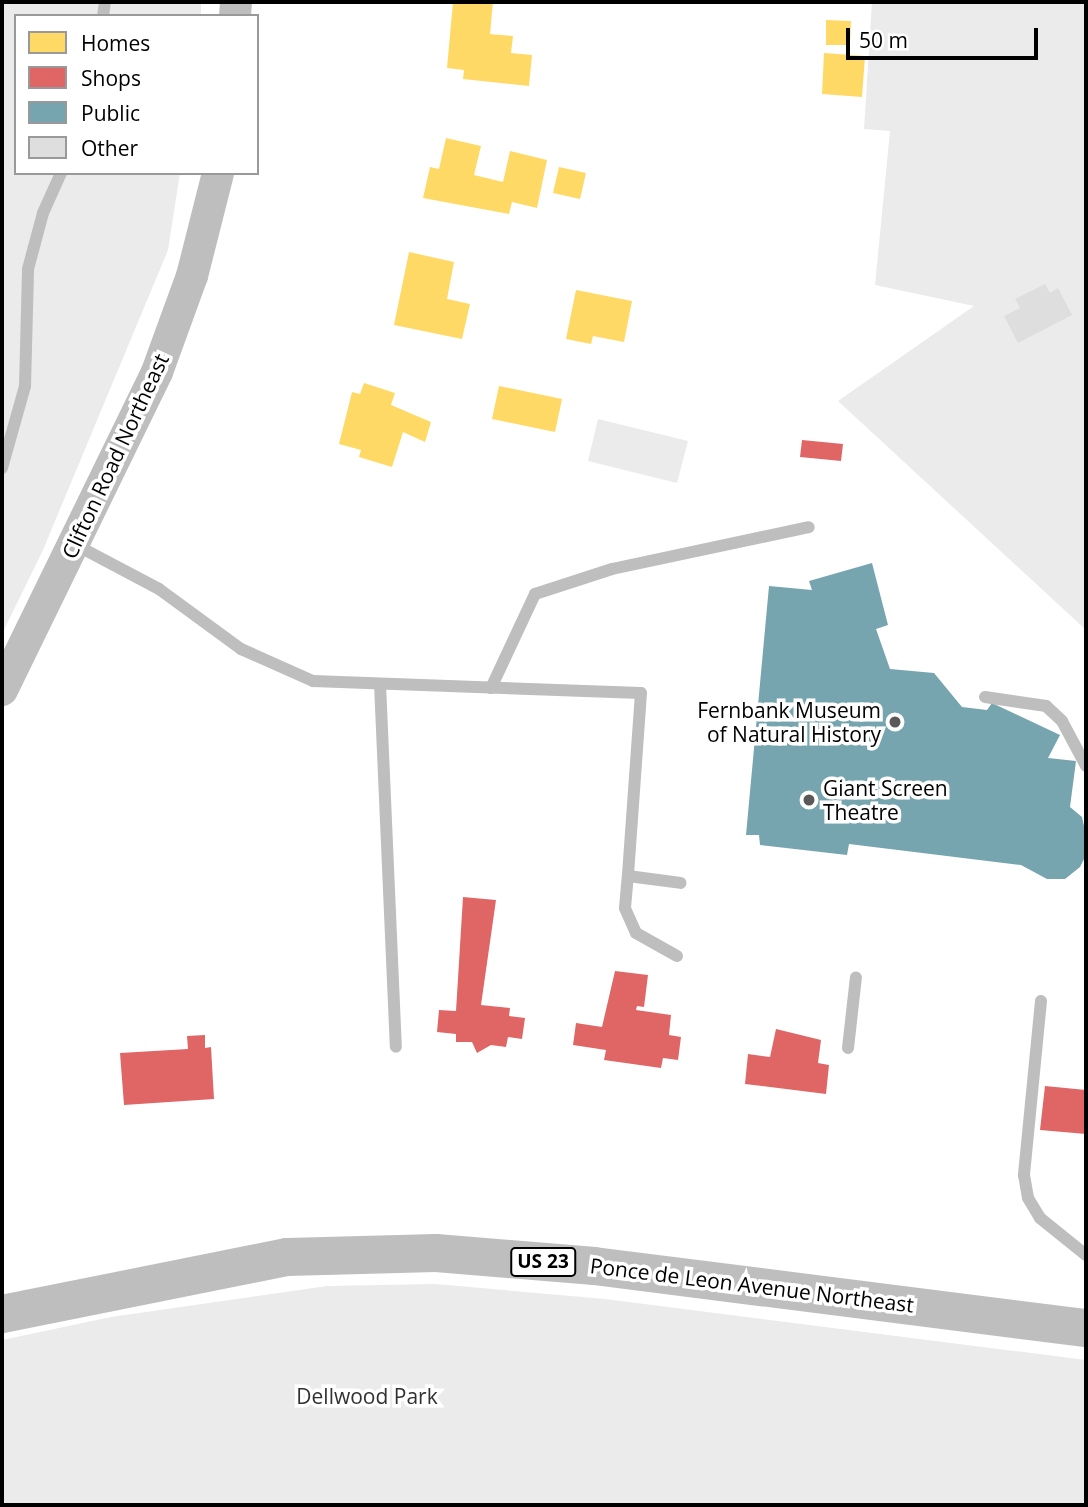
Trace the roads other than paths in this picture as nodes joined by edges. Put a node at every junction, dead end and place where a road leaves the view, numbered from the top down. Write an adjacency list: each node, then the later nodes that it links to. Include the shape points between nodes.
1 (60, 175): 3 (lane, via 43,213 28,269 25,386)
2 (217, 175): 5 (street, Clifton Road Northeast, via 192,276 157,372)
3 (2, 468)
4 (809, 527): 7 (lane, via 612,569 535,594)
5 (74, 544): 6 (lane, via 159,589 241,649 313,681); 8 (street, Clifton Road Northeast)
6 (380, 684): 7 (lane); 16 (lane)
7 (491, 688): 11 (lane, via 641,693)
8 (2, 690)
9 (985, 697): 10 (lane, via 1046,706 1062,722)
10 (1086, 766)
11 (628, 876): 12 (lane); 13 (lane, via 625,908 636,933)
12 (681, 883)
13 (677, 956)
14 (856, 977): 17 (lane)
15 (1041, 1001): 18 (lane, via 1024,1175 1028,1198 1040,1218)
16 (396, 1047)
17 (848, 1048)
18 (1086, 1255)
19 (2, 1314): 20 (highway, Ponce de Leon Avenue Northeast / US 23, via 288,1257 436,1253 608,1268)
20 (1086, 1328)

